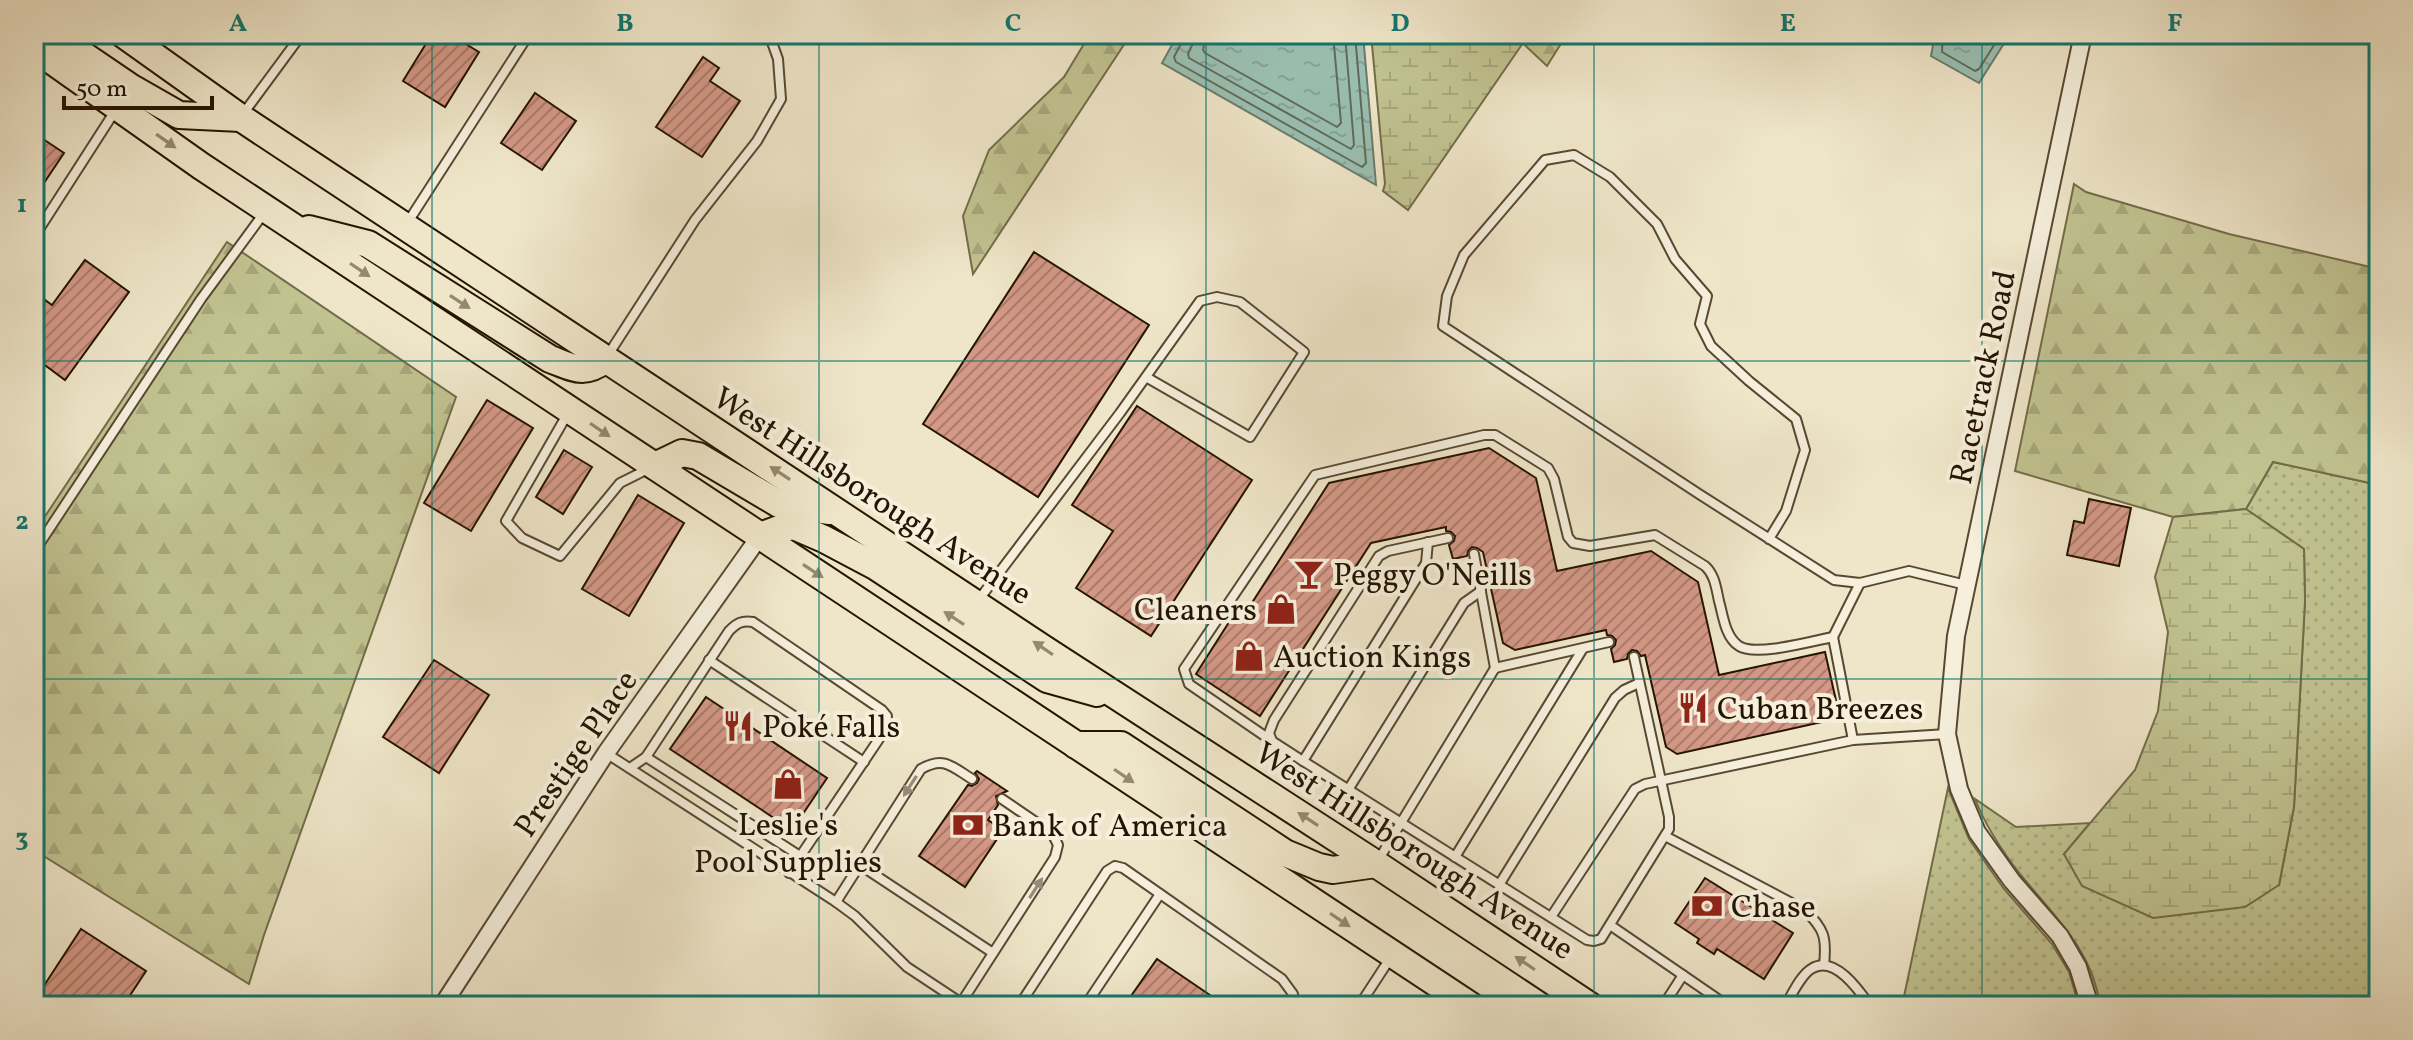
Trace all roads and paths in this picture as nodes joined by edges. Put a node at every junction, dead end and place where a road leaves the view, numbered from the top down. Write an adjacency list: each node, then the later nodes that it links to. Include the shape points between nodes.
1 (52, 34): 9 (main road, via 179,115)
2 (123, 34): 9 (main road, West Hillsborough Avenue)
3 (302, 34): 9 (lane)
4 (529, 34): 12 (lane)
5 (769, 34): 14 (lane, via 778,59 781,99)
6 (2083, 34): 26 (street, Racetrack Road)
7 (34, 48): 8 (main road)
8 (117, 107): 10 (main road, one-way to 10); 13 (lane)
9 (241, 118): 12 (main road, West Hillsborough Avenue)
10 (267, 209): 11 (main road); 23 (lane, via 201,299)
11 (290, 224): 14 (main road, one-way to 14, via 368,244 550,359 579,370 593,369); 16 (main road, one-way to 16)
12 (405, 226): 14 (main road, West Hillsborough Avenue)
13 (34, 237)
14 (606, 359): 18 (main road, West Hillsborough Avenue, one-way to 14)
15 (1146, 377): 15 (lane, via 1200,301 1217,297 1240,302 1304,352 1250,437); 28 (lane)
16 (570, 410): 17 (main road, one-way to 17); 17 (lane, via 506,521 522,538 560,556 620,483)
17 (655, 466): 18 (main road, via 682,453 698,456 779,504); 19 (main road)
18 (839, 512): 28 (main road, West Hillsborough Avenue)
19 (760, 536): 36 (main road, one-way to 19, via 1047,679 875,566 824,539 794,526); 40 (main road, one-way to 40); 41 (street, Prestige Place)
20 (1448, 538): 22 (lane)
21 (1769, 539): 21 (lane, via 1443,326 1447,296 1464,255 1545,160 1574,155 1610,177 1657,224 1675,259 1707,296 1700,324 1711,346 1796,419 1805,450 1786,511); 25 (lane, via 1834,580)
22 (1428, 542): 39 (lane, via 1379,556 1274,720); 43 (lane, via 1426,563)
23 (34, 552)
24 (1474, 554): 27 (lane)
25 (1860, 583): 26 (lane, via 1909,571); 29 (lane)
26 (1967, 585): 37 (street, Racetrack Road, via 1956,636)
27 (1481, 591): 34 (lane); 48 (lane, via 1464,603)
28 (976, 603): 36 (main road, West Hillsborough Avenue, one-way to 28)
29 (1833, 637): 38 (lane); 39 (lane, via 1777,649 1739,646 1728,631 1705,566 1655,535 1590,546 1573,543 1548,468 1495,435 1484,435 1315,475 1184,669 1189,684)
30 (1609, 642): 31 (lane)
31 (1582, 650): 34 (lane); 53 (lane)
32 (1634, 657): 35 (lane)
33 (709, 660): 42 (lane); 44 (lane); 44 (lane, via 736,623 753,622 887,716 885,730)
34 (1495, 668): 50 (lane)
35 (1639, 683): 47 (lane); 57 (lane, via 1615,698)
36 (1123, 700): 54 (main road, West Hillsborough Avenue, one-way to 36)
37 (1947, 734): 38 (lane); 78 (street, Racetrack Road, via 1959,789 1977,832 2060,936 2078,967)
38 (1853, 740): 47 (lane)
39 (1272, 741): 43 (lane)
40 (1076, 745): 54 (main road, via 1121,745 1285,853 1319,867); 63 (main road, one-way to 63)
41 (606, 753): 45 (lane); 67 (street, Prestige Place)
42 (646, 757): 45 (lane); 52 (lane)
43 (1303, 761): 48 (lane)
44 (864, 762): 52 (lane)
45 (630, 768): 56 (lane)
46 (972, 779): 55 (lane, one-way to 55, via 946,762 921,769)
47 (1662, 782): 51 (lane, via 1669,817); 60 (lane, via 1635,789)
48 (1348, 790): 50 (lane)
49 (1002, 799): 62 (lane, one-way to 49, via 1058,845 1052,833)
50 (1401, 824): 53 (lane); 54 (lane)
51 (1665, 836): 61 (lane); 64 (lane, via 1805,910 1824,935)
52 (800, 856): 56 (lane)
53 (1455, 857): 57 (lane)
54 (1376, 864): 73 (main road, West Hillsborough Avenue, one-way to 54)
55 (860, 865): 59 (lane); 62 (lane)
56 (789, 873): 59 (lane)
57 (1499, 885): 60 (lane)
58 (1160, 894): 69 (lane, via 1123,868 1107,871); 70 (lane); 71 (lane, via 1282,979 1293,994)
59 (836, 902): 66 (lane, via 907,967)
60 (1551, 917): 61 (lane, via 1594,941)
61 (1610, 925): 65 (lane)
62 (993, 953): 66 (lane)
63 (1393, 955): 68 (main road); 72 (lane)
64 (1824, 965): 76 (lane, via 1809,969); 77 (lane, via 1848,980)
65 (1683, 975): 74 (lane); 75 (lane)
66 (963, 1004)
67 (444, 1005)
68 (1471, 1005)
69 (1019, 1006)
70 (1085, 1006)
71 (1291, 1006)
72 (1359, 1006)
73 (1590, 1006)
74 (1663, 1006)
75 (1728, 1006)
76 (1785, 1006)
77 (1870, 1006)
78 (2090, 1006)

